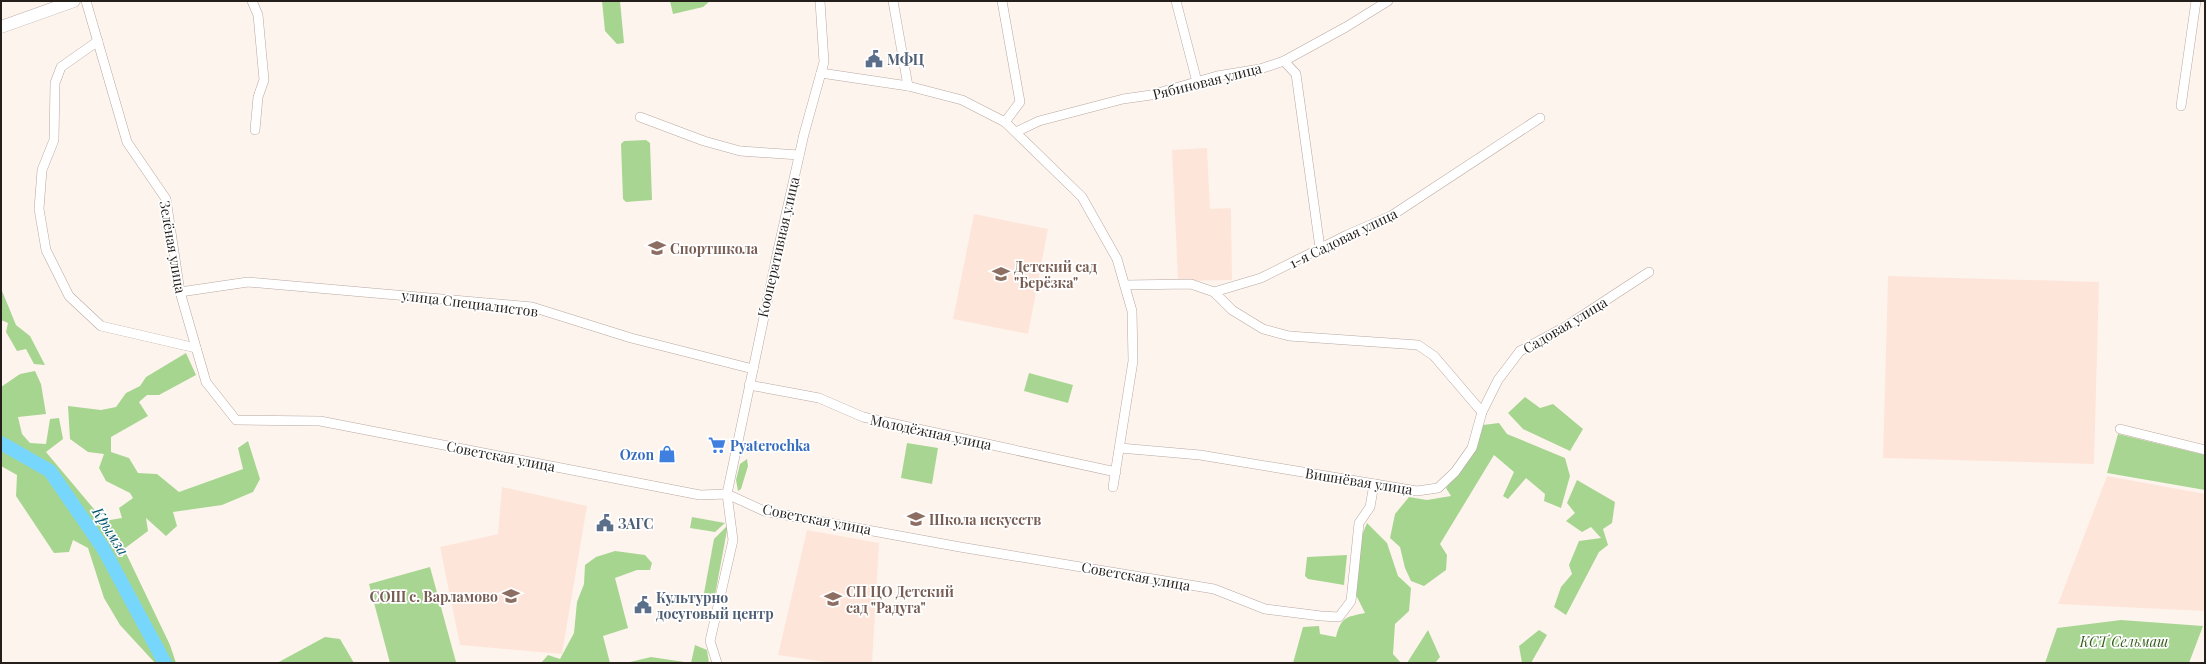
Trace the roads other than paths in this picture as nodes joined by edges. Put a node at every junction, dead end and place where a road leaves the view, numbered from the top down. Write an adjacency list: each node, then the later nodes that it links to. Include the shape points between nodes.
1 (74, 1): 10 (main road)
2 (86, 1): 11 (street, Зелёная улица)
3 (252, 1): 20 (street, via 258,14 264,80 258,97)
4 (820, 1): 13 (street, Кооперативная улица, via 824,62)
5 (893, 1): 15 (street)
6 (1002, 1): 19 (street, via 1020,102)
7 (1176, 1): 14 (street)
8 (1388, 1): 12 (street, Рябиновая улица, via 1346,28)
9 (2196, 1): 16 (street)
10 (1, 27)
11 (98, 41): 26 (street, Зелёная улица, via 127,142 166,199); 28 (street, via 61,67 55,83 54,140 42,170 39,209 46,250 69,296 101,326)
12 (1284, 61): 14 (street, Рябиновая улица, via 1260,69); 23 (street, via 1296,74)
13 (821, 73): 15 (street); 22 (street, Кооперативная улица)
14 (1197, 82): 21 (street, Рябиновая улица, via 1039,120)
15 (908, 86): 19 (street, via 962,100)
16 (2182, 106)
17 (640, 117): 22 (street, via 704,141 740,151)
18 (1540, 118): 23 (street, 1-я Садовая улица, via 1391,216)
19 (1005, 122): 21 (street)
20 (255, 130)
21 (1016, 132): 25 (street, via 1082,197 1117,259)
22 (799, 155): 29 (street, Кооперативная улица)
23 (1320, 248): 27 (street, 1-я Садовая улица, via 1261,278)
24 (1649, 272): 31 (street, Садовая улица, via 1565,327 1520,351 1498,380)
25 (1124, 285): 27 (street, via 1192,284); 34 (street, via 1132,311 1133,361)
26 (180, 292): 28 (street, Зелёная улица); 29 (street, улица Специалистов, via 248,282 532,307 631,338)
27 (1214, 292): 31 (street, via 1232,310 1263,329 1283,334 1418,345 1434,356)
28 (196, 348): 32 (street, Зелёная улица, via 206,382 236,420)
29 (752, 369): 30 (street, Кооперативная улица)
30 (749, 385): 36 (street, Молодёжная улица, via 819,398 863,417); 39 (street, Кооперативная улица)
31 (1482, 412): 37 (street, Вишнёвая улица, via 1472,448 1455,472 1438,488 1417,491)
32 (249, 420): 39 (street, Советская улица, via 320,421 700,495)
33 (2120, 429): 35 (street)
34 (1120, 448): 36 (street); 37 (street, Вишнёвая улица, via 1200,455)
35 (2205, 450)
36 (1116, 472): 38 (street)
37 (1374, 484): 39 (street, Советская улица, via 1370,507 1359,523 1351,601 1339,617 1265,609 1214,589 764,511)
38 (1113, 487)
39 (727, 494): 40 (street, Кооперативная улица, via 733,540 710,641)
40 (717, 663)

